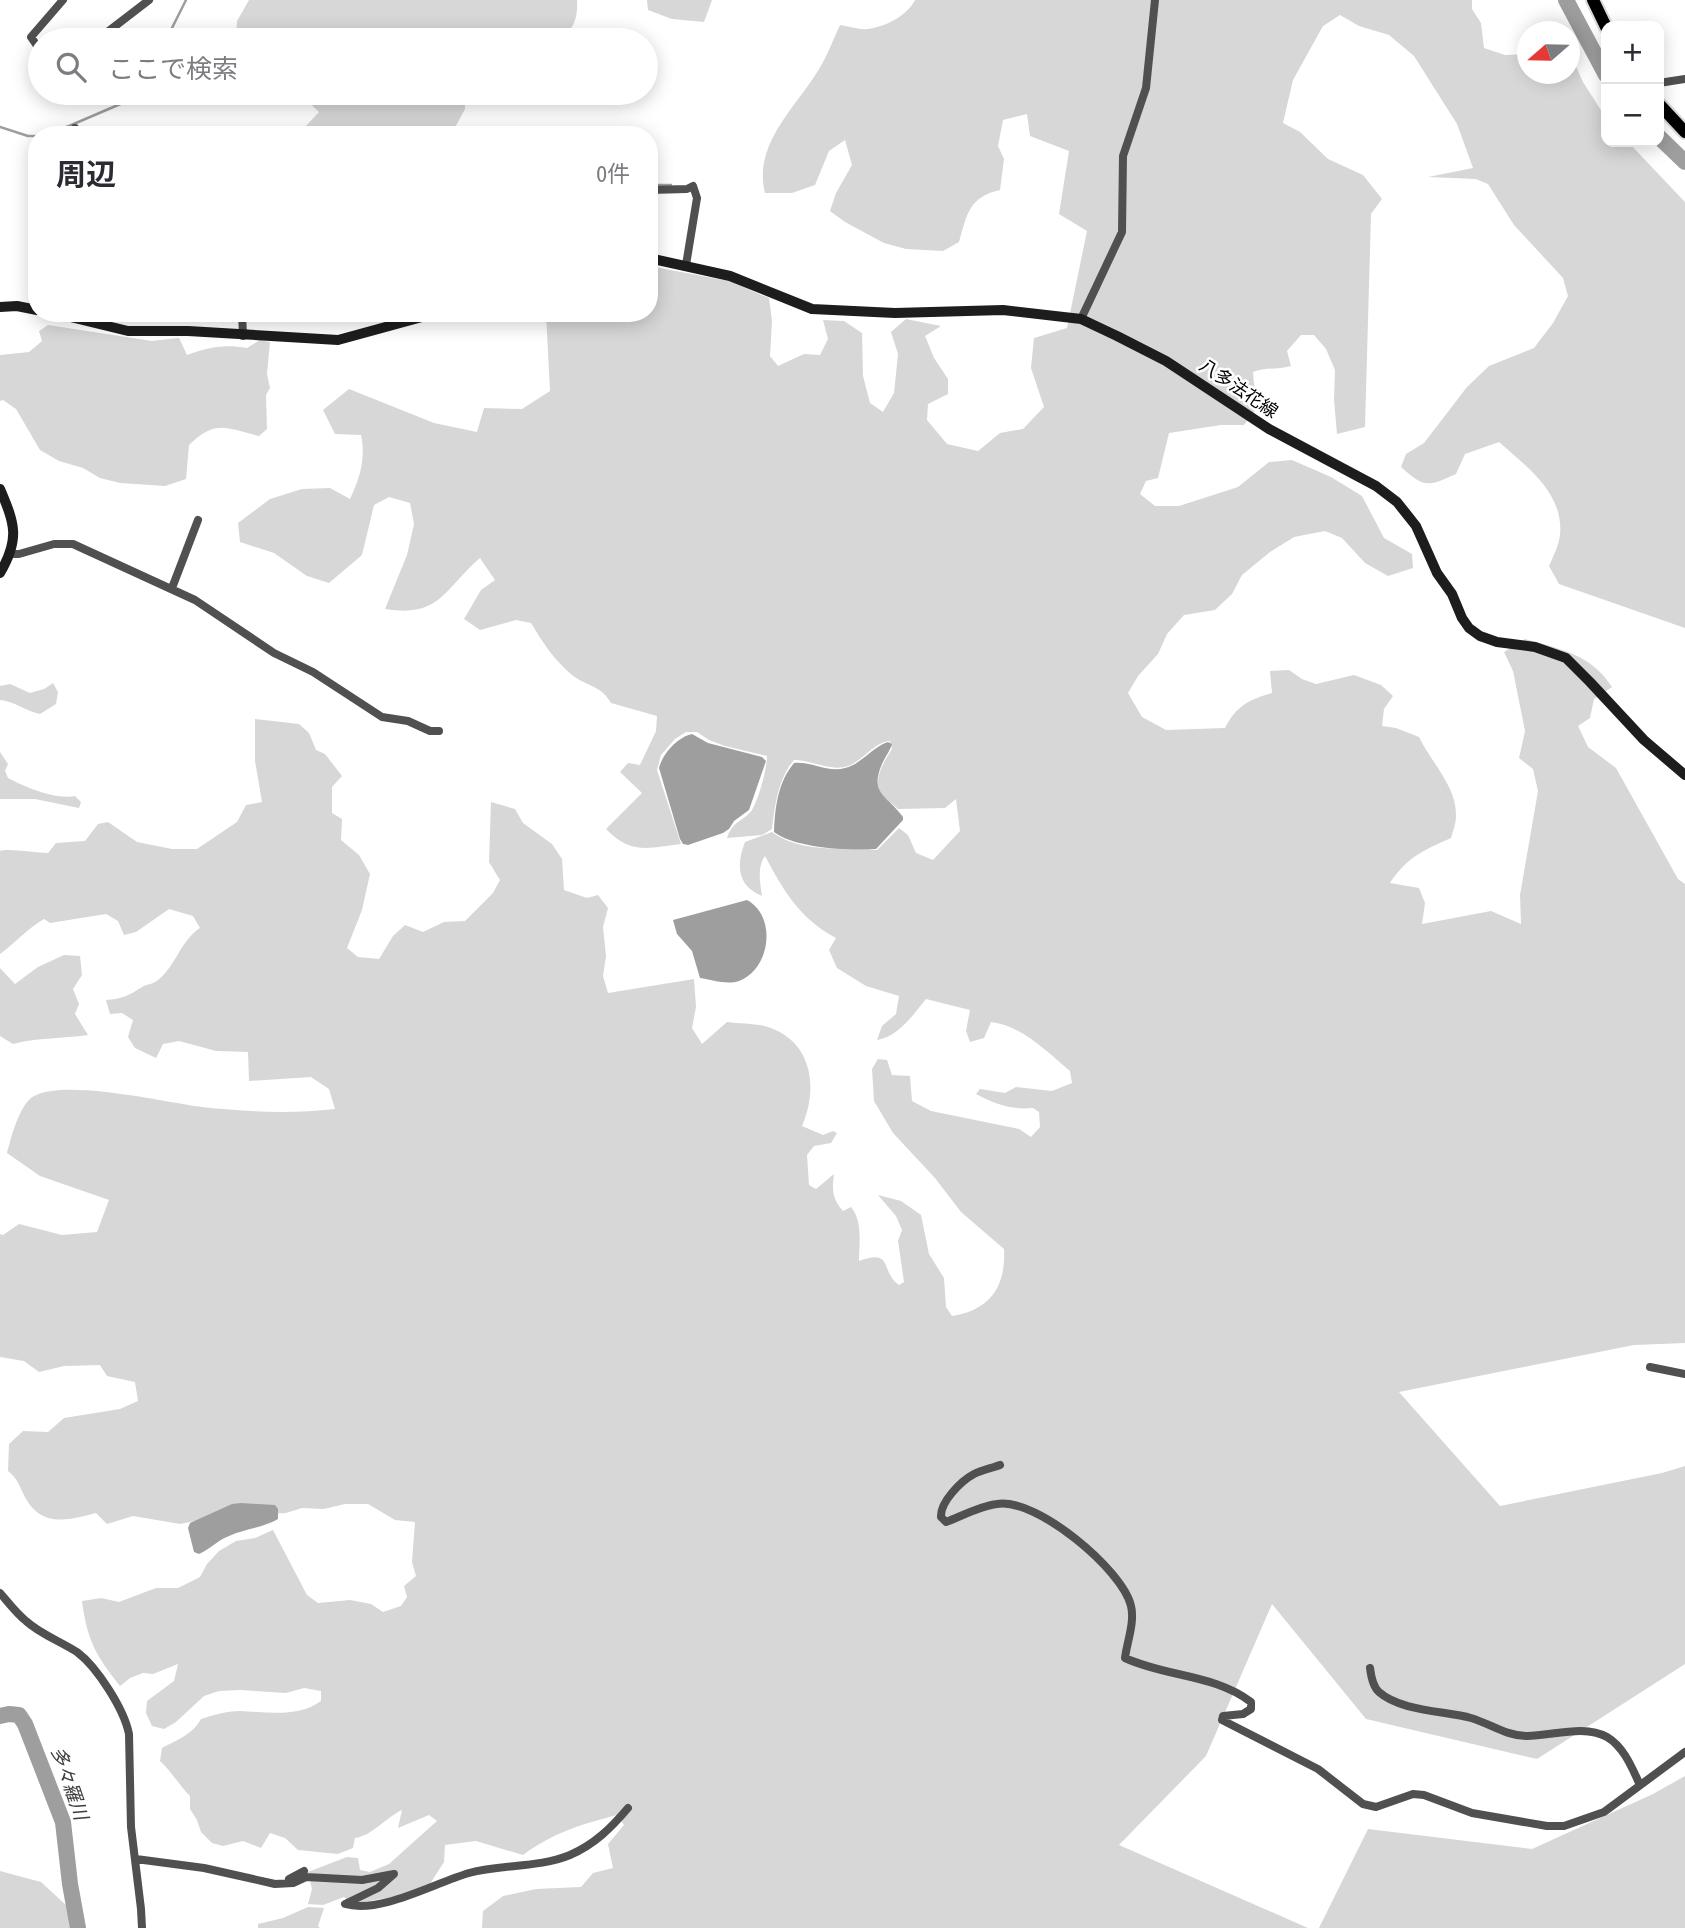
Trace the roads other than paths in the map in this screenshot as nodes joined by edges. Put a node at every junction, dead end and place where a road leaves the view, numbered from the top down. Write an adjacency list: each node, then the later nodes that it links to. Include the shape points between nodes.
1 (63, 0): 7 (street)
2 (149, 0): 5 (street)
3 (1156, 0): 18 (street, via 1146,88 1123,156 1122,232)
4 (1593, 0): 6 (main road)
5 (138, 3): 8 (street)
6 (1603, 21)
7 (39, 28)
8 (110, 28)
9 (1685, 79): 10 (street)
10 (1664, 82)
11 (1664, 109): 12 (main road)
12 (1685, 132)
13 (658, 190): 15 (street, via 693,186 697,198)
14 (658, 260): 15 (main road, 八多法花線)
15 (686, 265): 18 (main road, 八多法花線, via 730,276 812,309 895,313 1003,310)
16 (0, 307): 17 (main road)
17 (28, 308)
18 (1081, 319): 29 (main road, 八多法花線, via 1166,361 1269,429 1376,486 1397,502 1416,526 1469,628 1497,642 1535,647 1566,659)
19 (98, 322): 22 (main road, via 128,331)
20 (242, 322): 22 (street)
21 (404, 322): 22 (main road, via 338,340)
22 (243, 335)
23 (0, 489): 25 (main road, via 14,535)
24 (198, 520): 27 (street)
25 (11, 554): 26 (main road); 27 (street, via 73,544)
26 (0, 573)
27 (172, 588): 28 (street, via 382,717)
28 (439, 731)
29 (1685, 775)
30 (1650, 1367): 31 (street)
31 (1685, 1374)
32 (1000, 1465): 36 (street, via 973,1474 952,1493 941,1511 946,1522 997,1503 1032,1511 1054,1523 1127,1591 1132,1620 1125,1658 1238,1692 1251,1702 1251,1709 1222,1720 1318,1769 1363,1804 1377,1807 1413,1794 1424,1795 1472,1813 1564,1826 1604,1811)
33 (0, 1593): 38 (street, via 24,1620 79,1654 119,1707 129,1734)
34 (1370, 1668): 36 (street, via 1377,1691 1389,1699 1472,1718 1507,1734 1586,1731 1606,1736 1618,1746)
35 (1685, 1752): 36 (street)
36 (1640, 1785)
37 (628, 1808): 40 (street, via 595,1842 568,1856 469,1873 390,1900 345,1904 378,1888 394,1874 362,1880 306,1877)
38 (136, 1859): 40 (street); 41 (street)
39 (304, 1871): 40 (street)
40 (284, 1884)
41 (142, 1928)

